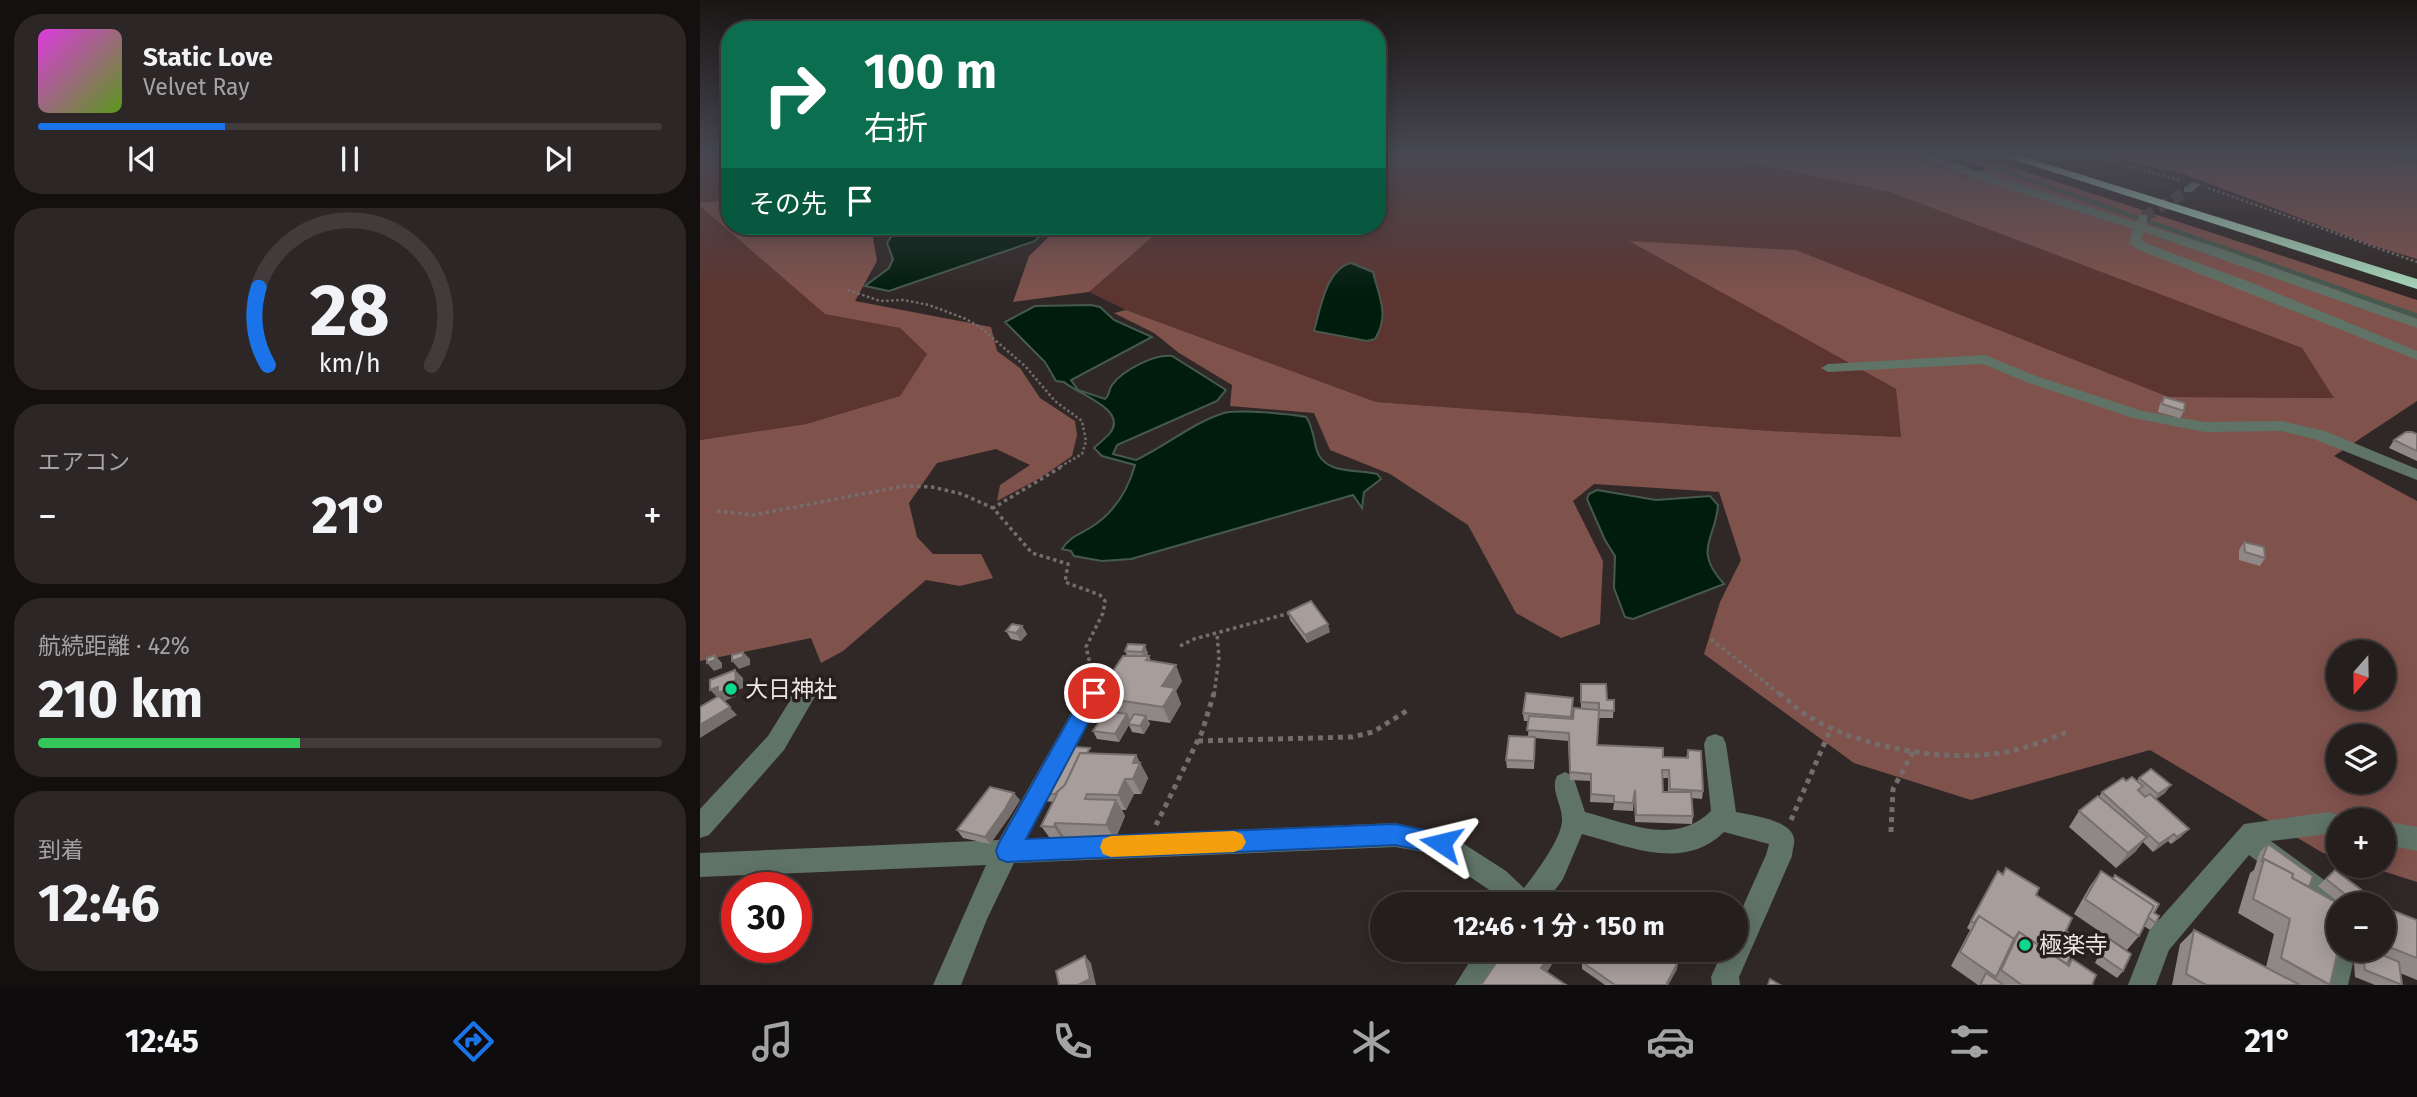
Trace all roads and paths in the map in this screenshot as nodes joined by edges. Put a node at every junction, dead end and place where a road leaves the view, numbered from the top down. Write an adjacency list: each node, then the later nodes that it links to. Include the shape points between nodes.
1 (2068, 201): 5 (street)
2 (2152, 201): 8 (highway)
3 (2188, 201): 7 (highway)
4 (2234, 201): 6 (path)
5 (2142, 222): 10 (street); 11 (street, via 2136,243 2150,250)
6 (2417, 261)
7 (2417, 273)
8 (2417, 284)
9 (848, 290): 14 (path, via 880,301 929,305 966,319 1025,366 1055,401 1082,421 1086,441 1082,454)
10 (2417, 324)
11 (2417, 356)
12 (1828, 368): 13 (street, via 1985,359 2138,415 2205,427 2281,426 2319,435)
13 (2417, 475)
14 (993, 508): 15 (path, via 936,486 908,486 752,515); 21 (path, via 1032,553 1068,564 1065,582 1105,601 1086,648)
15 (717, 510)
16 (1294, 612): 17 (path)
17 (1217, 634): 19 (path); 25 (path, via 1219,676)
18 (1711, 639): 23 (path, via 1811,718)
19 (1181, 646)
20 (785, 691): 32 (street, via 810,686 776,743)
21 (1094, 693): 39 (street)
22 (1408, 710): 25 (path, via 1373,732 1352,737)
23 (1832, 726): 27 (path); 36 (path)
24 (2067, 732): 27 (path, via 2045,743 1978,757 1952,758)
25 (1198, 741): 38 (path)
26 (1715, 744): 29 (street)
27 (1914, 750): 33 (path, via 1893,789)
28 (1566, 783): 30 (street)
29 (1721, 820): 30 (street, via 1713,831 1692,841 1645,841); 36 (street, via 1770,831)
30 (1575, 821): 42 (street, via 1554,870)
31 (2326, 823): 35 (street, via 2253,832)
32 (700, 827)
33 (1891, 832)
34 (2396, 835): 37 (street)
35 (2247, 838): 43 (street); 49 (street, via 2159,941)
36 (1783, 839): 48 (street, via 1725,977)
37 (2417, 839)
38 (1146, 845): 39 (street); 41 (street, via 1395,835 1441,843)
39 (1007, 851): 40 (street); 46 (street)
40 (700, 865)
41 (1510, 892)
42 (1536, 892)
43 (2326, 901)
44 (1485, 962): 47 (street)
45 (2339, 962): 50 (street)
46 (947, 985)
47 (1469, 985)
48 (1726, 985)
49 (2143, 985)
50 (2334, 985)

